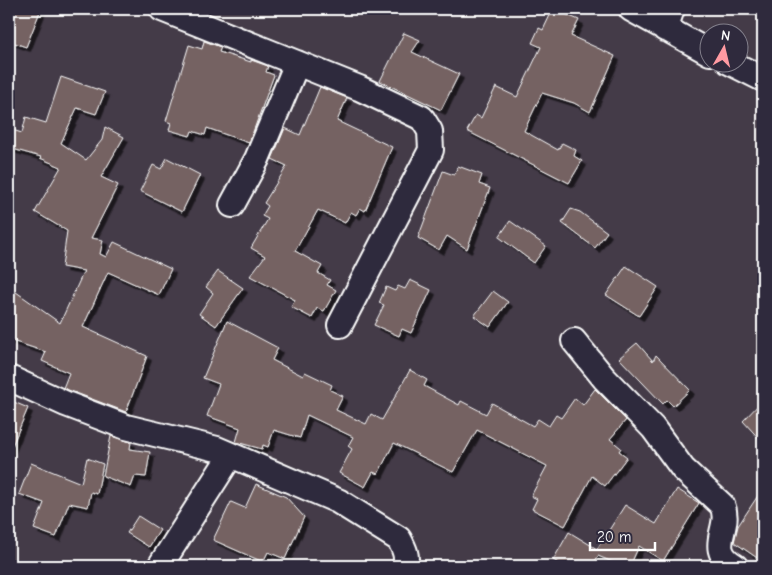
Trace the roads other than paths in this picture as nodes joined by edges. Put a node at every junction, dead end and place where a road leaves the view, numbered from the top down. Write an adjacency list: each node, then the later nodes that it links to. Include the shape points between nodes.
1 (162, 9): 5 (street)
2 (631, 9): 3 (street)
3 (669, 19): 4 (street)
4 (700, 44)
5 (297, 63): 8 (street, via 258,159); 9 (street, via 422,118 432,142 431,150)
6 (749, 72): 7 (street)
7 (763, 79)
8 (232, 204)
9 (340, 324)
10 (574, 342): 15 (street, via 610,385 653,428 684,469 722,505 725,511 721,553)
11 (9, 378): 12 (street, via 126,427)
12 (231, 455): 13 (street); 14 (street, via 338,501 399,539 405,549)
13 (160, 566)
14 (405, 566)
15 (735, 566)

